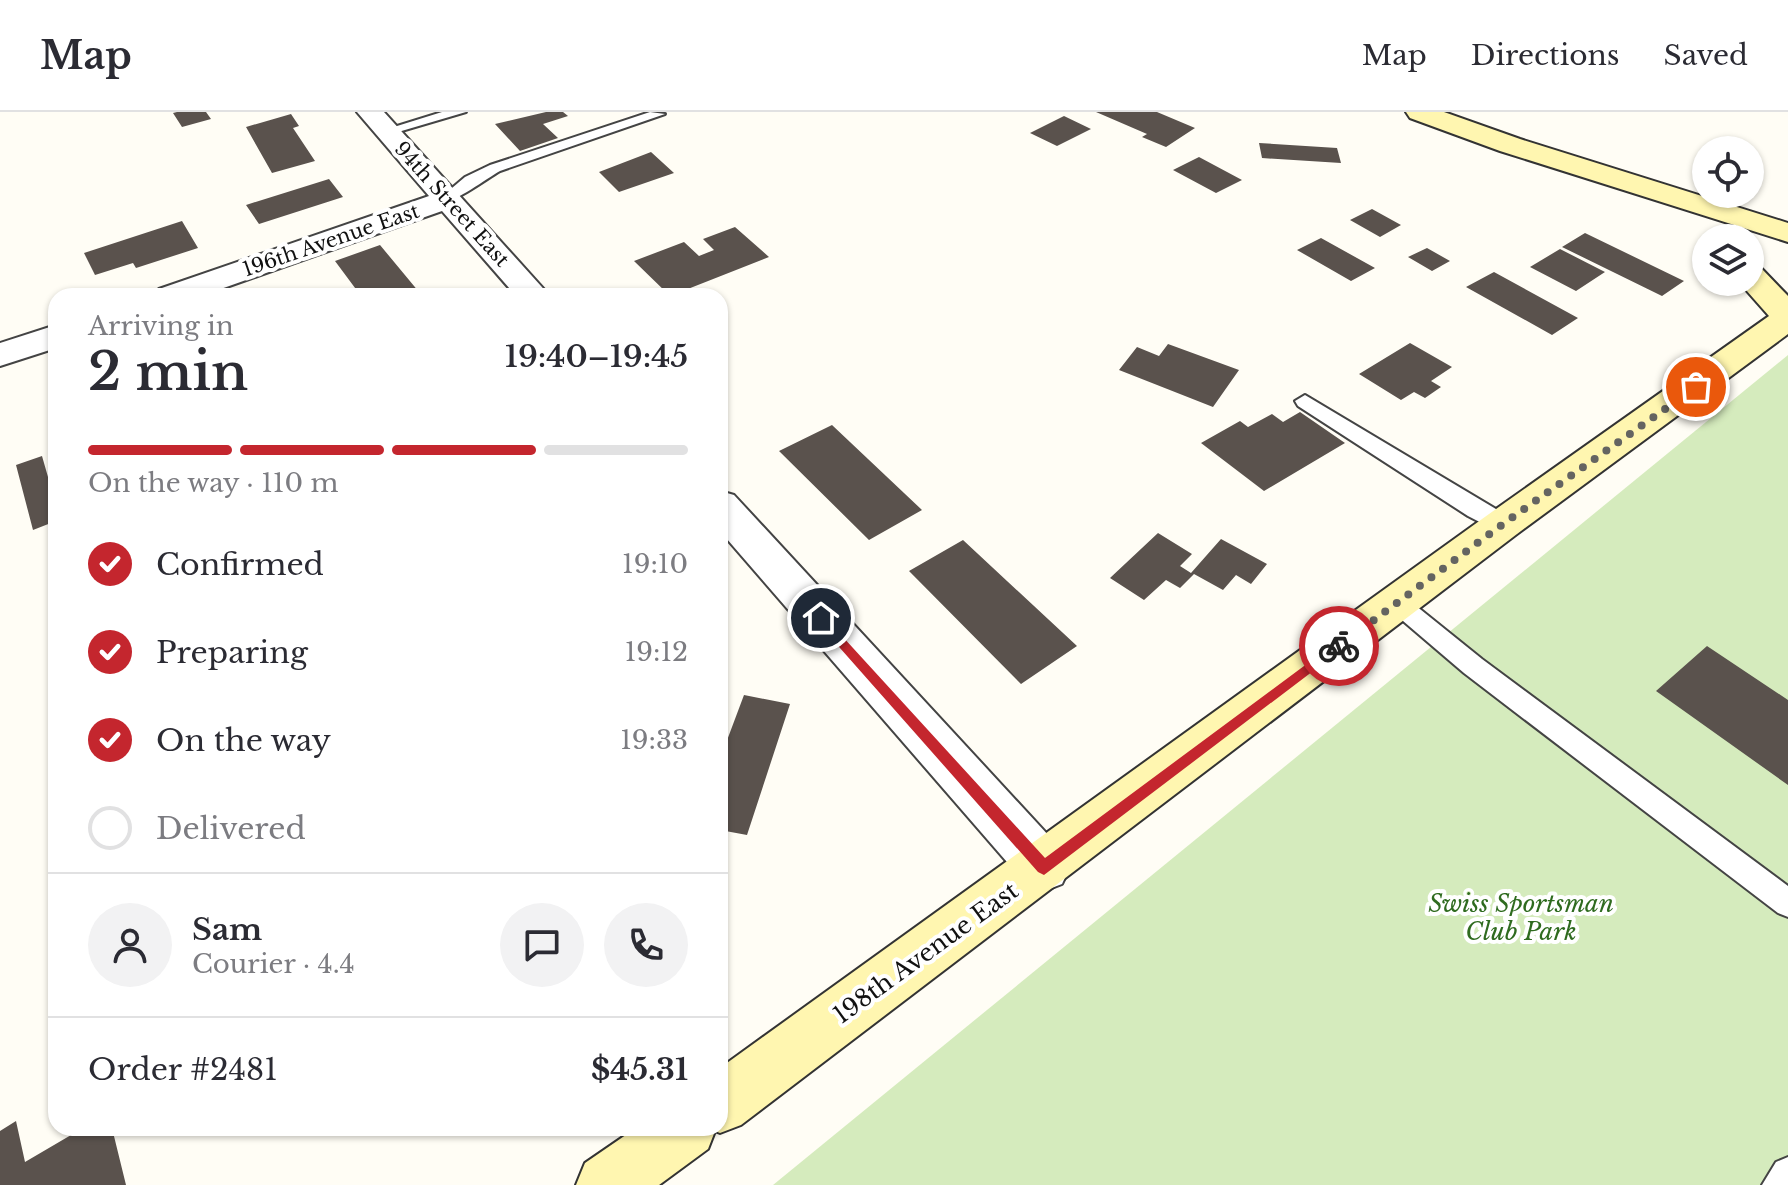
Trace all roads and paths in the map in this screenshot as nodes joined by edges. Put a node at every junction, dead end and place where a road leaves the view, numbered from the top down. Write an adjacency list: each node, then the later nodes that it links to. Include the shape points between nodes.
1 (459, 112): 4 (lane)
2 (1419, 112): 5 (street)
3 (658, 114): 6 (lane, via 495,168)
4 (379, 122): 6 (street, 94th Street East)
5 (1647, 188): 7 (street); 8 (street)
6 (447, 199): 9 (street, 196th Avenue East); 10 (street, 94th Street East)
7 (1695, 224)
8 (1788, 233)
9 (193, 288)
10 (527, 288)
11 (1764, 290): 12 (street)
12 (1788, 317): 17 (street, 198th Avenue East)
13 (48, 339): 14 (street)
14 (0, 355)
15 (1305, 401): 17 (lane)
16 (728, 514): 19 (street)
17 (1503, 524): 18 (street, 198th Avenue East)
18 (1397, 603): 19 (street, 198th Avenue East); 20 (lane)
19 (1044, 867): 21 (street, 198th Avenue East)
20 (1788, 903)
21 (728, 1098)
22 (676, 1136): 24 (street)
23 (1788, 1174): 25 (lane)
24 (607, 1185)
25 (1779, 1185)

